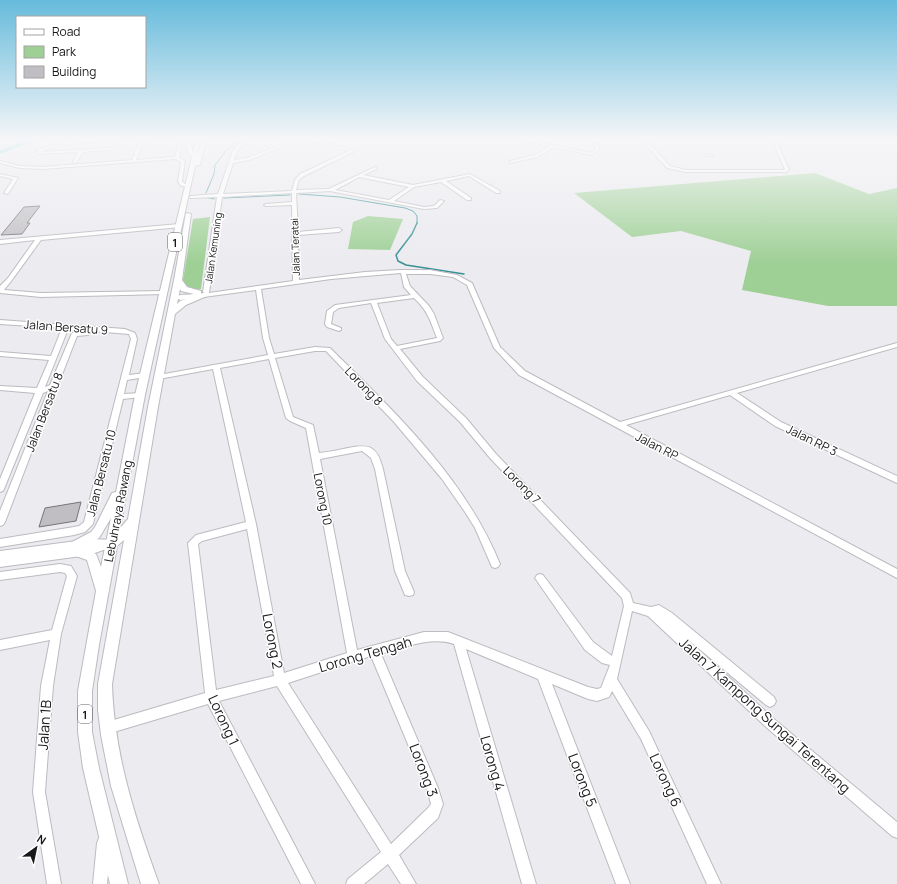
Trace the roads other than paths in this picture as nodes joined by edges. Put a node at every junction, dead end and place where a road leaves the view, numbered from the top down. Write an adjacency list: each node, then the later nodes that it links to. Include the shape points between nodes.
1 (14, 181): 17 (street)
2 (180, 181): 12 (street, via 182,185)
3 (189, 181): 12 (main road, Lebuhraya Rawang / 1)
4 (194, 181): 19 (main road, Lebuhraya Rawang / 1)
5 (225, 181): 18 (street, Jalan Kemuning)
6 (297, 181): 14 (street)
7 (348, 181): 15 (street)
8 (387, 181): 13 (street)
9 (435, 181): 13 (street)
10 (443, 181): 20 (street)
11 (481, 181): 16 (street)
12 (188, 186): 25 (main road, Lebuhraya Rawang / 1)
13 (413, 186): 21 (street)
14 (294, 190): 15 (street); 18 (street); 23 (street, Jalan Teratai)
15 (330, 190): 21 (street)
16 (498, 192)
17 (3, 195)
18 (220, 195): 19 (street); 36 (street, Jalan Kemuning)
19 (191, 197): 31 (main road, Lebuhraya Rawang / 1)
20 (469, 199)
21 (391, 201): 22 (street, via 424,208 435,206)
22 (442, 201)
23 (294, 203): 24 (street); 27 (street, Jalan Teratai)
24 (266, 205)
25 (179, 226): 28 (street); 35 (main road, Lebuhraya Rawang / 1)
26 (340, 230): 27 (street)
27 (294, 234): 32 (street, Jalan Teratai)
28 (39, 239): 29 (street); 34 (street)
29 (0, 242)
30 (403, 272): 32 (street); 37 (street, via 408,287); 62 (street, Jalan RP, via 440,273 466,280 497,348 513,365 532,379)
31 (178, 280): 36 (main road, via 184,289); 38 (main road, Lebuhraya Rawang / 1)
32 (296, 282): 33 (street)
33 (258, 287): 36 (street); 50 (street)
34 (0, 290): 35 (street, via 41,295)
35 (164, 291): 38 (main road); 40 (main road, Lebuhraya Rawang / 1)
36 (203, 293): 38 (street); 41 (main road, via 183,303)
37 (415, 296): 39 (street); 48 (street, via 427,307 440,338)
38 (174, 297): 40 (main road, via 168,298); 41 (main road, Lebuhraya Rawang / 1)
39 (374, 302): 44 (street, via 333,308 328,324); 48 (street, Lorong 7, via 388,339)
40 (162, 304): 53 (main road, Lebuhraya Rawang / 1)
41 (170, 314): 54 (main road, Lebuhraya Rawang / 1)
42 (0, 322): 43 (street, Jalan Bersatu 9)
43 (66, 327): 45 (street, Jalan Bersatu 9); 51 (street)
44 (339, 328)
45 (108, 330): 46 (street, Jalan Bersatu 9); 56 (street, Jalan Bersatu 8, via 103,333 74,334)
46 (132, 333): 55 (street, Jalan Bersatu 10, via 134,339)
47 (897, 345): 59 (street)
48 (395, 348): 82 (street, Lorong 7, via 420,379 463,420 493,456 619,587 626,596)
49 (0, 354): 51 (street)
50 (271, 357): 52 (street, Lorong 8); 63 (street, Lorong 10, via 290,418 310,427); 76 (street, Lorong 8, via 315,348 328,349 439,467 464,501 482,532)
51 (54, 358): 58 (street)
52 (216, 367): 54 (street, Lorong 8); 69 (street, Lorong 2)
53 (145, 375): 55 (street); 60 (main road, Lebuhraya Rawang / 1)
54 (159, 377): 67 (main road, Lebuhraya Rawang / 1)
55 (124, 378): 61 (street, Jalan Bersatu 10)
56 (55, 386): 58 (street); 68 (street, Jalan Bersatu 8)
57 (0, 388): 58 (street)
58 (40, 391): 66 (street)
59 (732, 393): 62 (street); 64 (street, Jalan RP 3, via 778,424)
60 (140, 394): 61 (street); 65 (main road, Lebuhraya Rawang / 1)
61 (119, 397): 70 (street, Jalan Bersatu 10, via 88,524 74,531)
62 (618, 425): 77 (street, Jalan RP)
63 (315, 457): 81 (street, via 363,448 374,454 400,571); 88 (street, Lorong 10)
64 (897, 480)
65 (122, 484): 71 (main road, Lebuhraya Rawang / 1); 72 (main road, via 99,530)
66 (0, 489)
67 (134, 518): 71 (main road, via 120,538); 74 (main road, Lebuhraya Rawang / 1)
68 (0, 522)
69 (251, 524): 91 (street, Lorong 2); 93 (street, Lorong 1, via 195,540 193,543)
70 (0, 543)
71 (112, 543): 72 (street, via 90,551); 74 (main road, via 122,550); 80 (main road, Lebuhraya Rawang / 1)
72 (76, 549): 73 (street); 75 (street); 80 (main road, via 92,557)
73 (0, 555)
74 (126, 562): 95 (main road, Lebuhraya Rawang / 1, via 105,684)
75 (0, 563)
76 (496, 564)
77 (897, 574)
78 (0, 576): 84 (street, Jalan 1B, via 68,569 72,576)
79 (540, 578): 89 (street, via 589,646 606,659)
80 (102, 592): 96 (main road, Lebuhraya Rawang / 1, via 85,691 85,732)
81 (409, 592)
82 (629, 606): 83 (street, Jalan 7 Kampong Sungai Terentang); 89 (street)
83 (650, 612): 94 (street, via 659,610 668,616); 97 (street, Jalan 7 Kampong Sungai Terentang, via 770,723)
84 (56, 634): 86 (street); 100 (street, Jalan 1B, via 47,686 39,792)
85 (458, 641): 87 (street, Lorong Tengah, via 448,637 424,637); 90 (street, Lorong Tengah); 108 (street, Lorong 4)
86 (0, 645)
87 (374, 651): 88 (street, Lorong Tengah); 98 (street, Lorong 3, via 436,798 433,813)
88 (353, 656): 91 (street, Lorong Tengah)
89 (616, 662): 92 (street)
90 (543, 676): 92 (street, Lorong Tengah, via 597,695 605,693); 109 (street, Lorong 5)
91 (280, 680): 93 (street, Lorong Tengah); 98 (street, Lorong 2)
92 (611, 680): 110 (street, Lorong 6, via 645,735)
93 (211, 697): 95 (street, Lorong Tengah); 105 (street, Lorong 1)
94 (770, 701)
95 (107, 728): 99 (main road, Lebuhraya Rawang / 1, via 121,791)
96 (106, 827): 101 (street); 102 (main road, Lebuhraya Rawang / 1)
97 (897, 831)
98 (390, 854): 106 (street, Lorong 3); 107 (street, Lorong 2)
99 (140, 856): 103 (main road); 104 (main road, Lebuhraya Rawang / 1)
100 (54, 884)
101 (100, 884)
102 (120, 884)
103 (141, 884)
104 (150, 884)
105 (308, 884)
106 (352, 884)
107 (409, 884)
108 (529, 884)
109 (623, 884)
110 (714, 884)

